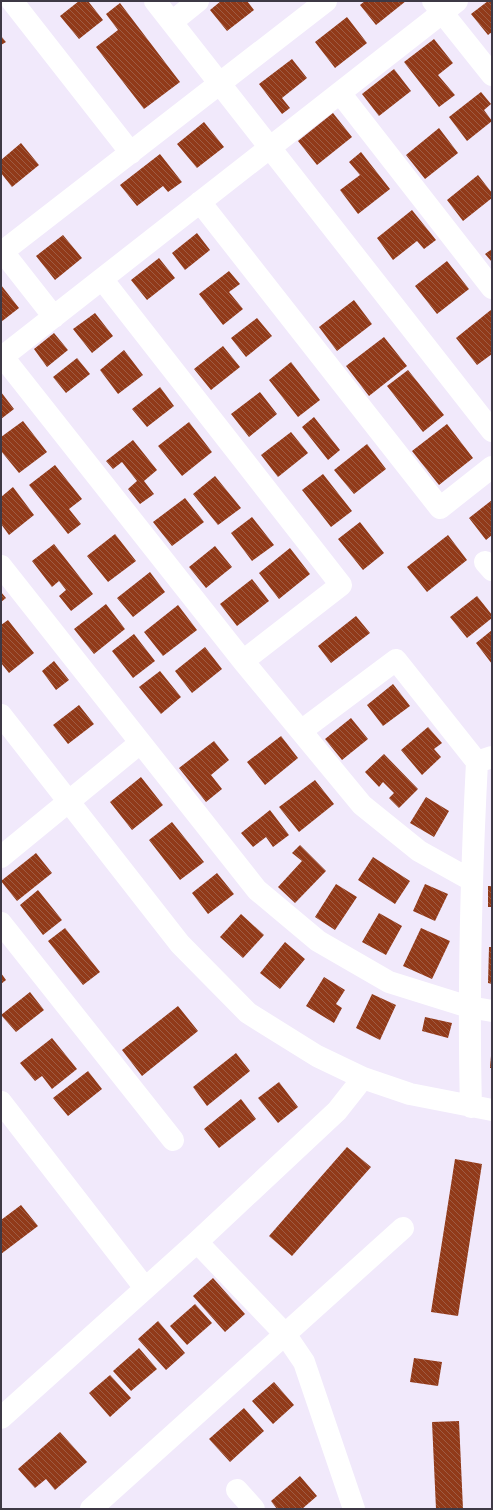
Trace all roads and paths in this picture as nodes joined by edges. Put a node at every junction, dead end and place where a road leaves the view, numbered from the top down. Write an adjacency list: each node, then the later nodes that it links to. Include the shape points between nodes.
1 (12, 1): 11 (street)
2 (155, 1): 6 (street)
3 (198, 1): 6 (street)
4 (326, 1): 8 (street)
5 (444, 5): 7 (street); 9 (street)
6 (172, 22): 8 (street)
7 (492, 75)
8 (220, 84): 10 (street); 11 (street)
9 (340, 93): 10 (street); 15 (street)
10 (270, 148): 12 (street); 18 (street)
11 (131, 153): 13 (street)
12 (200, 202): 14 (street); 19 (street, via 440,508)
13 (2, 252): 16 (street)
14 (102, 279): 16 (street); 21 (street, via 341,584)
15 (492, 288)
16 (54, 317): 17 (street)
17 (2, 358): 21 (street)
18 (492, 431)
19 (492, 467)
20 (1, 566): 24 (street)
21 (243, 661): 23 (street)
22 (1, 715): 26 (street)
23 (301, 731): 25 (street, via 396,660); 28 (street, via 362,805 419,851)
24 (140, 743): 26 (street); 30 (street, via 257,890 318,941 389,982)
25 (484, 760): 28 (street)
26 (69, 802): 27 (street); 32 (street, via 180,944 248,1013 317,1056)
27 (1, 857)
28 (471, 880): 30 (street)
29 (1, 923): 35 (street)
30 (469, 1007): 31 (street); 34 (street)
31 (492, 1011)
32 (362, 1078): 34 (street, via 410,1094); 37 (street, via 337,1111)
33 (1, 1102): 38 (street)
34 (482, 1109)
35 (173, 1140)
36 (403, 1228): 39 (street)
37 (197, 1242): 38 (street); 39 (street)
38 (145, 1288): 40 (street)
39 (286, 1334): 42 (street, via 304,1362); 43 (street)
40 (1, 1418)
41 (237, 1490): 44 (street)
42 (352, 1508)
43 (91, 1509)
44 (254, 1509)

